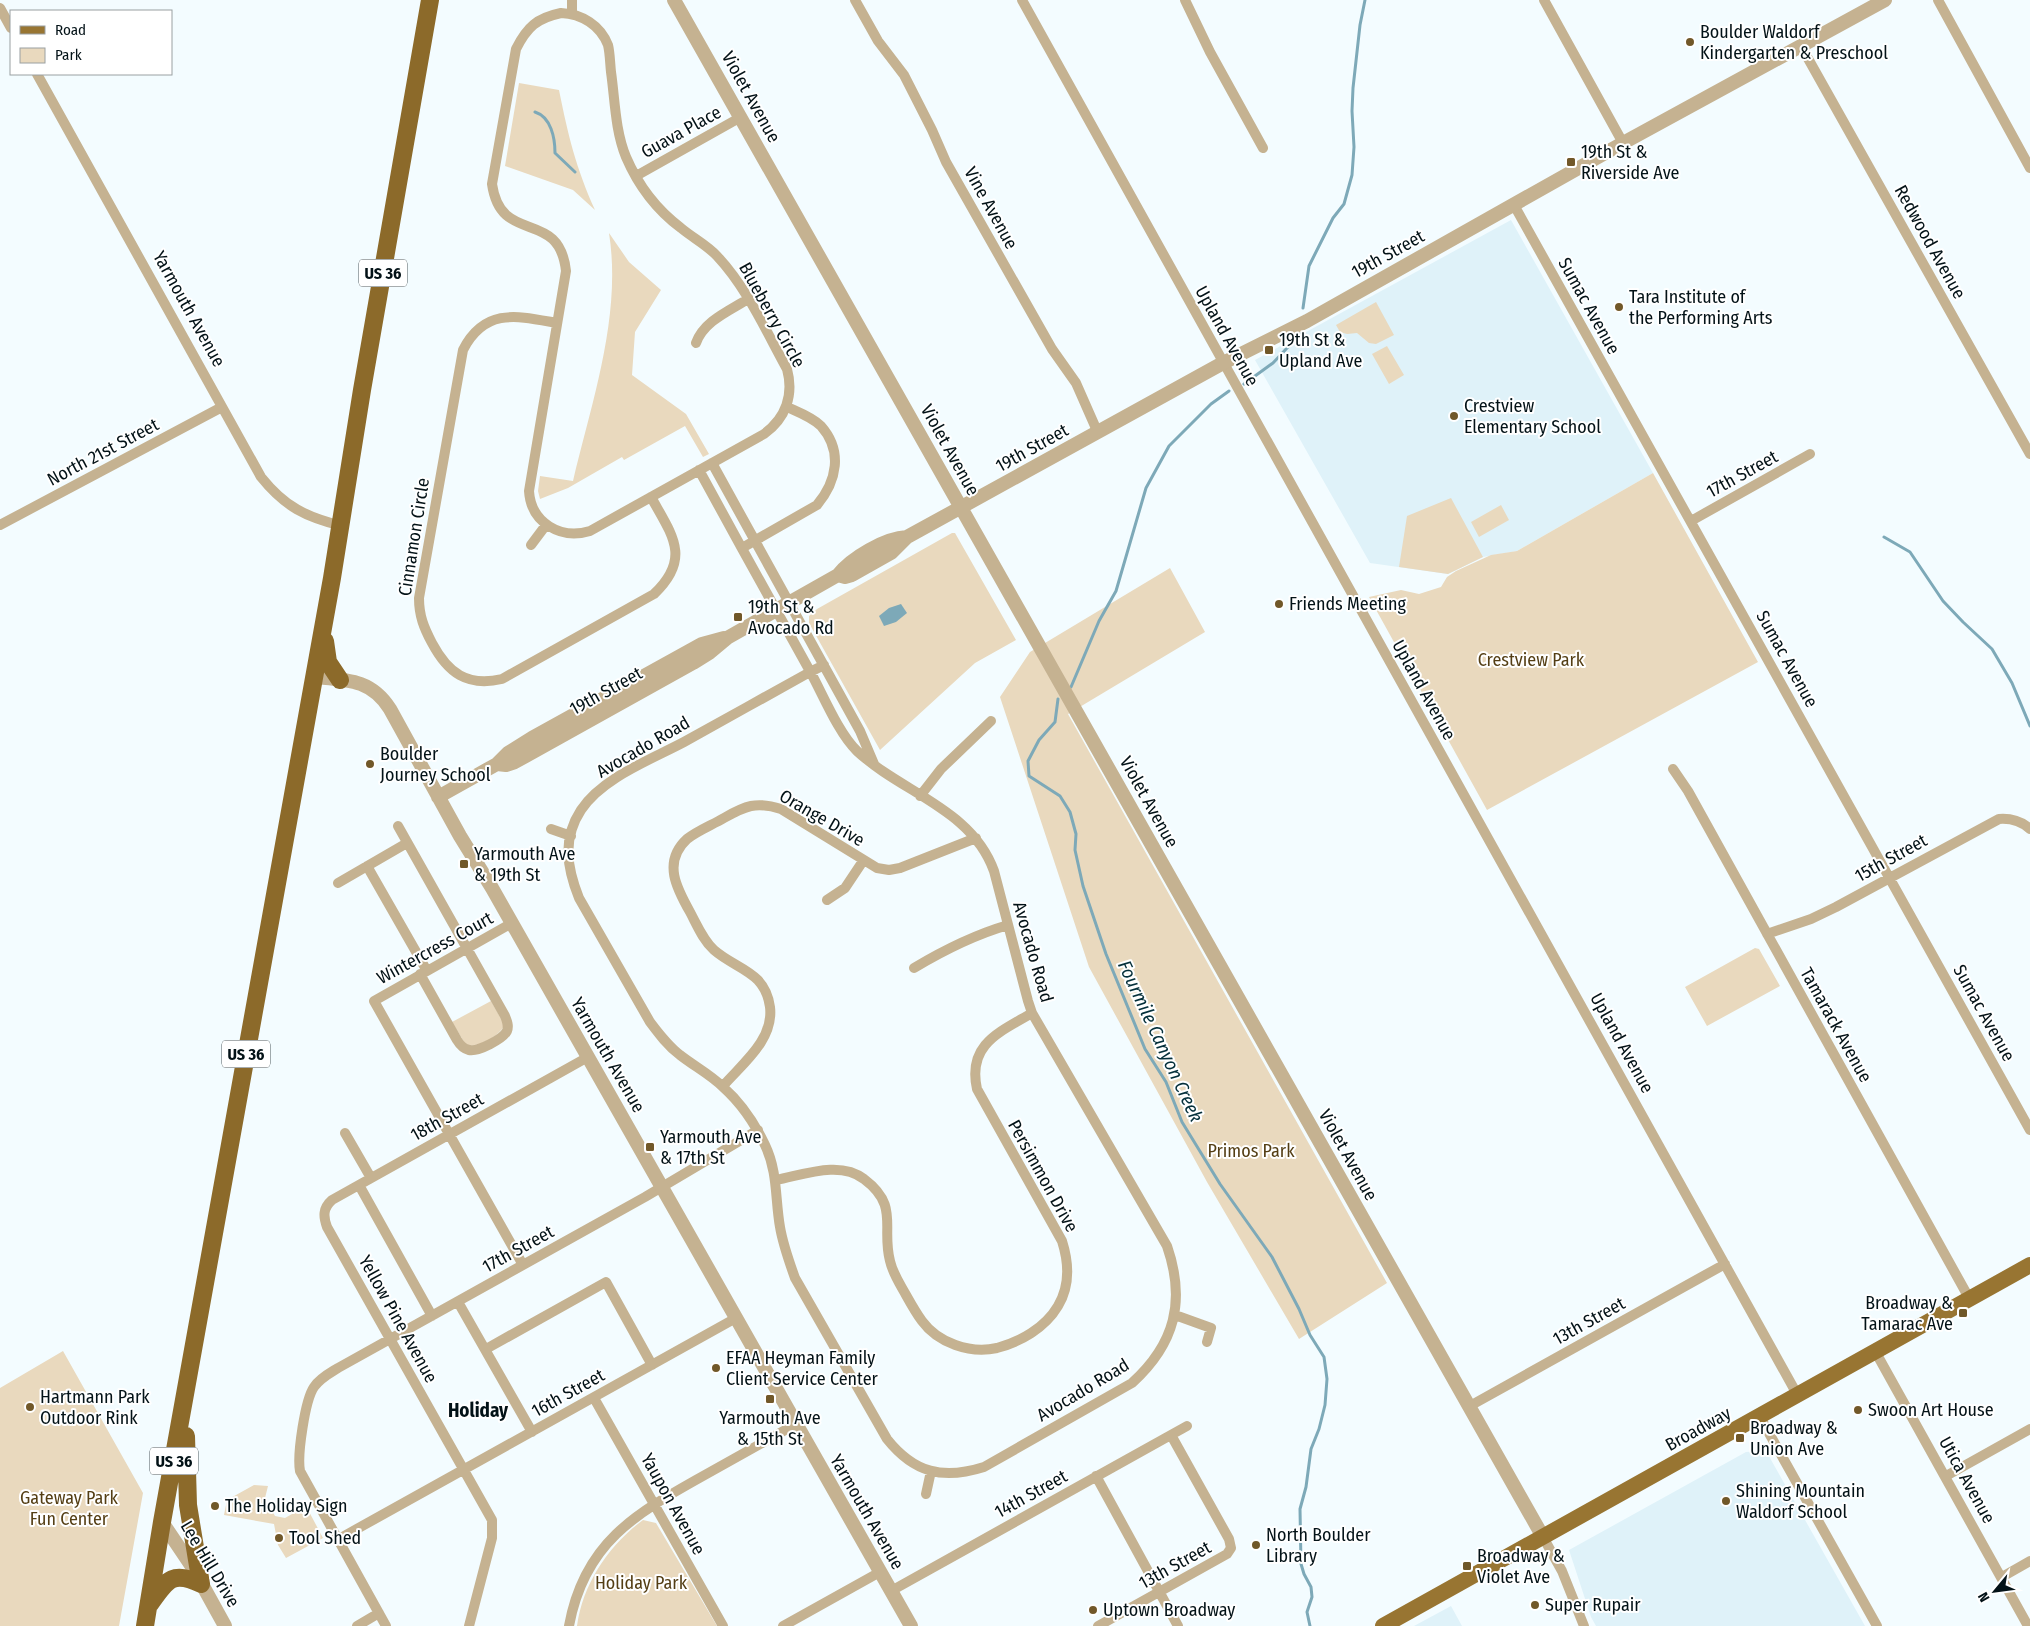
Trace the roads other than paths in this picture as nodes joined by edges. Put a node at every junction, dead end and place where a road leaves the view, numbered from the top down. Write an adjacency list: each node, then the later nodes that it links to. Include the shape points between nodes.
1 (430, 0): 37 (highway, US 36, via 362,390)
2 (572, 0): 11 (street)
3 (674, 0): 15 (street, Violet Avenue)
4 (855, 0): 27 (street, Vine Avenue, via 878,41 904,75 946,162 1052,349 1076,383)
5 (1022, 0): 24 (street, Upland Avenue)
6 (1185, 0): 17 (street)
7 (1544, 0): 16 (street)
8 (1885, 0): 13 (street, 19th Street)
9 (1938, 0): 18 (street)
10 (0, 8): 12 (street)
11 (572, 13): 19 (street, Blueberry Circle, via 600,31 608,46 619,137); 22 (street, via 537,21 524,33 516,49 493,177 496,212 548,234 563,254 566,271)
12 (10, 26)
13 (1801, 46): 16 (street, 19th Street); 29 (street, Redwood Avenue)
14 (39, 75): 25 (street, Yarmouth Avenue)
15 (741, 117): 19 (street, Guava Place); 33 (street, Violet Avenue)
16 (1624, 143): 20 (street, 19th Street)
17 (1263, 148)
18 (2030, 168)
19 (636, 176): 21 (street, Blueberry Circle, via 664,214 716,255)
20 (1514, 205): 24 (street, 19th Street, via 1298,326); 34 (street, Sumac Avenue)
21 (748, 299): 23 (street, via 705,326); 26 (street, Blueberry Circle, via 787,369 790,381)
22 (558, 323): 32 (street, Cinnamon Circle, via 512,316 479,324 460,361 419,598 420,618 439,656 468,684 493,681 511,676 649,598 678,569 674,540); 36 (street, via 529,482 529,497)
23 (696, 343)
24 (1223, 363): 27 (street, 19th Street); 83 (street, Upland Avenue)
25 (222, 407): 35 (street, North 21st Street); 37 (street, Yarmouth Avenue, via 261,477 275,493 301,513)
26 (787, 407): 30 (street, Blueberry Circle, via 773,428); 38 (street, via 820,426 829,438 839,476 817,505)
27 (1098, 433): 33 (street, 19th Street)
28 (1810, 454): 34 (street, 17th Street)
29 (2030, 454)
30 (712, 463): 31 (street, Blueberry Circle); 38 (street)
31 (699, 470): 32 (street, Blueberry Circle); 40 (street, Avocado Road)
32 (651, 497): 36 (street, Blueberry Circle, via 582,534 565,534)
33 (961, 508): 41 (street, 19th Street, via 907,537 892,553 852,575 838,576); 99 (street, Violet Avenue)
34 (1691, 521): 62 (street, Sumac Avenue)
35 (0, 525)
36 (546, 525): 39 (street)
37 (342, 526): 43 (highway, US 36)
38 (754, 540): 40 (street); 41 (street)
39 (531, 545)
40 (742, 548): 42 (street, Avocado Road)
41 (789, 603): 42 (street, 19th Street); 44 (street)
42 (776, 610): 45 (street, Avocado Road); 52 (street, 19th Street, via 727,638 693,664 523,758 510,764 497,764)
43 (324, 623): 46 (highway, US 36); 47 (highway, via 328,662)
44 (824, 665): 45 (street, Avocado Road); 49 (street, via 860,731)
45 (810, 672): 49 (street, Avocado Road, via 852,744); 57 (street, Avocado Road, via 606,784 579,812)
46 (314, 677): 47 (street, Yarmouth Avenue); 98 (highway, US 36)
47 (340, 680): 52 (street, Yarmouth Avenue, via 367,686 383,699)
48 (992, 721): 51 (street, via 945,764)
49 (874, 765): 51 (street, Avocado Road)
50 (1673, 769): 67 (street, Tamarack Avenue)
51 (920, 796): 58 (street, Avocado Road, via 960,822)
52 (438, 797): 65 (street, Yarmouth Avenue)
53 (2026, 820): 56 (street); 62 (street, 15th Street, via 1999,819)
54 (398, 826): 59 (street)
55 (551, 829): 57 (street)
56 (2030, 830)
57 (571, 836): 73 (street, Avocado Road, via 570,877 650,1022 698,1074)
58 (976, 838): 60 (street, Orange Drive, via 900,868 877,868); 66 (street, Avocado Road, via 990,861)
59 (407, 844): 61 (street); 68 (street)
60 (864, 861): 64 (street, via 845,888); 73 (street, Orange Drive, via 781,809 766,804 739,809 687,839 678,852 673,876 676,888 704,937 724,958 754,975 768,996 769,1026 762,1042)
61 (367, 866): 63 (street); 70 (street)
62 (1890, 877): 67 (street, 15th Street, via 1811,919); 75 (street, Sumac Avenue)
63 (338, 882)
64 (827, 900)
65 (512, 923): 68 (street, Wintercress Court); 72 (street, Yarmouth Avenue)
66 (1008, 925): 69 (street, via 949,948); 71 (street, Avocado Road)
67 (1767, 934): 86 (street, Tamarack Avenue)
68 (467, 948): 70 (street, Wintercress Court); 70 (street, via 507,1020 506,1033 498,1040 477,1050 464,1048)
69 (914, 968)
70 (423, 972): 77 (street, Wintercress Court, via 374,1001)
71 (1032, 1012): 79 (street, Persimmon Drive, via 986,1043 975,1065 974,1077 977,1089 1062,1241 1066,1255 1068,1271 1064,1291 1058,1306 1038,1329 1008,1345 992,1349 977,1350 947,1341 922,1322 894,1276 887,1244 888,1212 876,1189 862,1177 846,1170 833,1169); 88 (street, Avocado Road, via 1167,1246 1176,1283)
72 (588, 1058): 77 (street, 18th Street); 81 (street, Yarmouth Avenue)
73 (723, 1086): 74 (street, Avocado Road)
74 (758, 1130): 79 (street, Avocado Road); 81 (street, 17th Street)
75 (2030, 1130)
76 (345, 1134): 78 (street)
77 (449, 1135): 78 (street, 18th Street); 84 (street)
78 (371, 1178): 80 (street, 18th Street)
79 (776, 1180): 107 (street, Avocado Road, via 780,1226 795,1278 887,1439 913,1464)
80 (359, 1185): 82 (street, 18th Street, via 329,1202); 89 (street)
81 (661, 1187): 84 (street, 17th Street); 90 (street, Yarmouth Avenue)
82 (325, 1209): 91 (street, Yellow Pine Avenue, via 327,1227)
83 (1726, 1264): 96 (street, Upland Avenue); 99 (street, 13th Street)
84 (523, 1265): 87 (street, 17th Street)
85 (2030, 1265): 86 (main road, Broadway)
86 (1969, 1298): 94 (main road, Broadway)
87 (458, 1302): 89 (street, 17th Street); 93 (street)
88 (1175, 1315): 92 (street, via 1210,1328); 107 (street, Avocado Road, via 1158,1356 1132,1383 984,1467 964,1473)
89 (432, 1316): 91 (street, 17th Street)
90 (736, 1318): 95 (street, 16th Street); 101 (street, Yarmouth Avenue)
91 (391, 1339): 106 (street, Yellow Pine Avenue); 114 (street, 17th Street, via 327,1375 315,1385 309,1398 299,1455 300,1468)
92 (1208, 1342)
93 (486, 1349): 95 (street, via 606,1282); 104 (street)
94 (1875, 1352): 96 (main road, Broadway); 109 (street, Utica Avenue)
95 (652, 1365): 97 (street, 16th Street)
96 (1798, 1396): 100 (main road, Broadway)
97 (594, 1398): 104 (street, 16th Street); 111 (street, Yaupon Avenue)
98 (185, 1400): 112 (highway, US 36); 118 (highway, via 188,1505)
99 (1468, 1407): 113 (street, Violet Avenue)
100 (1760, 1417): 113 (main road, Broadway); 136 (street)
101 (796, 1424): 111 (street); 116 (street, Yarmouth Avenue)
102 (1187, 1426): 105 (street, 14th Street)
103 (2030, 1429): 109 (street)
104 (532, 1432): 106 (street, 16th Street)
105 (1171, 1435): 108 (street, 14th Street); 120 (street, 13th Street, via 1232,1546 1227,1554)
106 (465, 1470): 114 (street, 16th Street); 127 (street, Yellow Pine Avenue, via 489,1514 493,1530)
107 (931, 1471): 110 (street)
108 (1096, 1476): 119 (street, 14th Street); 120 (street)
109 (1946, 1476): 117 (street, Utica Avenue)
110 (926, 1494)
111 (654, 1504): 128 (street, via 619,1530 595,1558 578,1592); 129 (street, Yaupon Avenue)
112 (162, 1522): 118 (street, Lee Hill Drive); 121 (highway, US 36)
113 (1543, 1537): 134 (main road, Broadway); 135 (street, Violet Avenue, via 1562,1571)
114 (337, 1540): 122 (street, 17th Street)
115 (2030, 1561): 117 (street)
116 (880, 1572): 119 (street, Yarmouth Avenue); 130 (street)
117 (2002, 1577): 137 (street, Utica Avenue)
118 (201, 1584): 121 (highway, via 186,1577 169,1581); 124 (street, Lee Hill Drive)
119 (891, 1591): 131 (street, Yarmouth Avenue)
120 (1160, 1592): 132 (street, 13th Street); 133 (street)
121 (149, 1606): 123 (highway, US 36)
122 (379, 1613): 125 (street); 126 (street, 17th Street)
123 (146, 1626)
124 (225, 1626)
125 (357, 1626)
126 (386, 1626)
127 (470, 1626)
128 (569, 1626)
129 (723, 1626)
130 (782, 1626)
131 (911, 1626)
132 (1098, 1626)
133 (1178, 1626)
134 (1383, 1626)
135 (1584, 1626)
136 (1877, 1626)
137 (2028, 1626)

